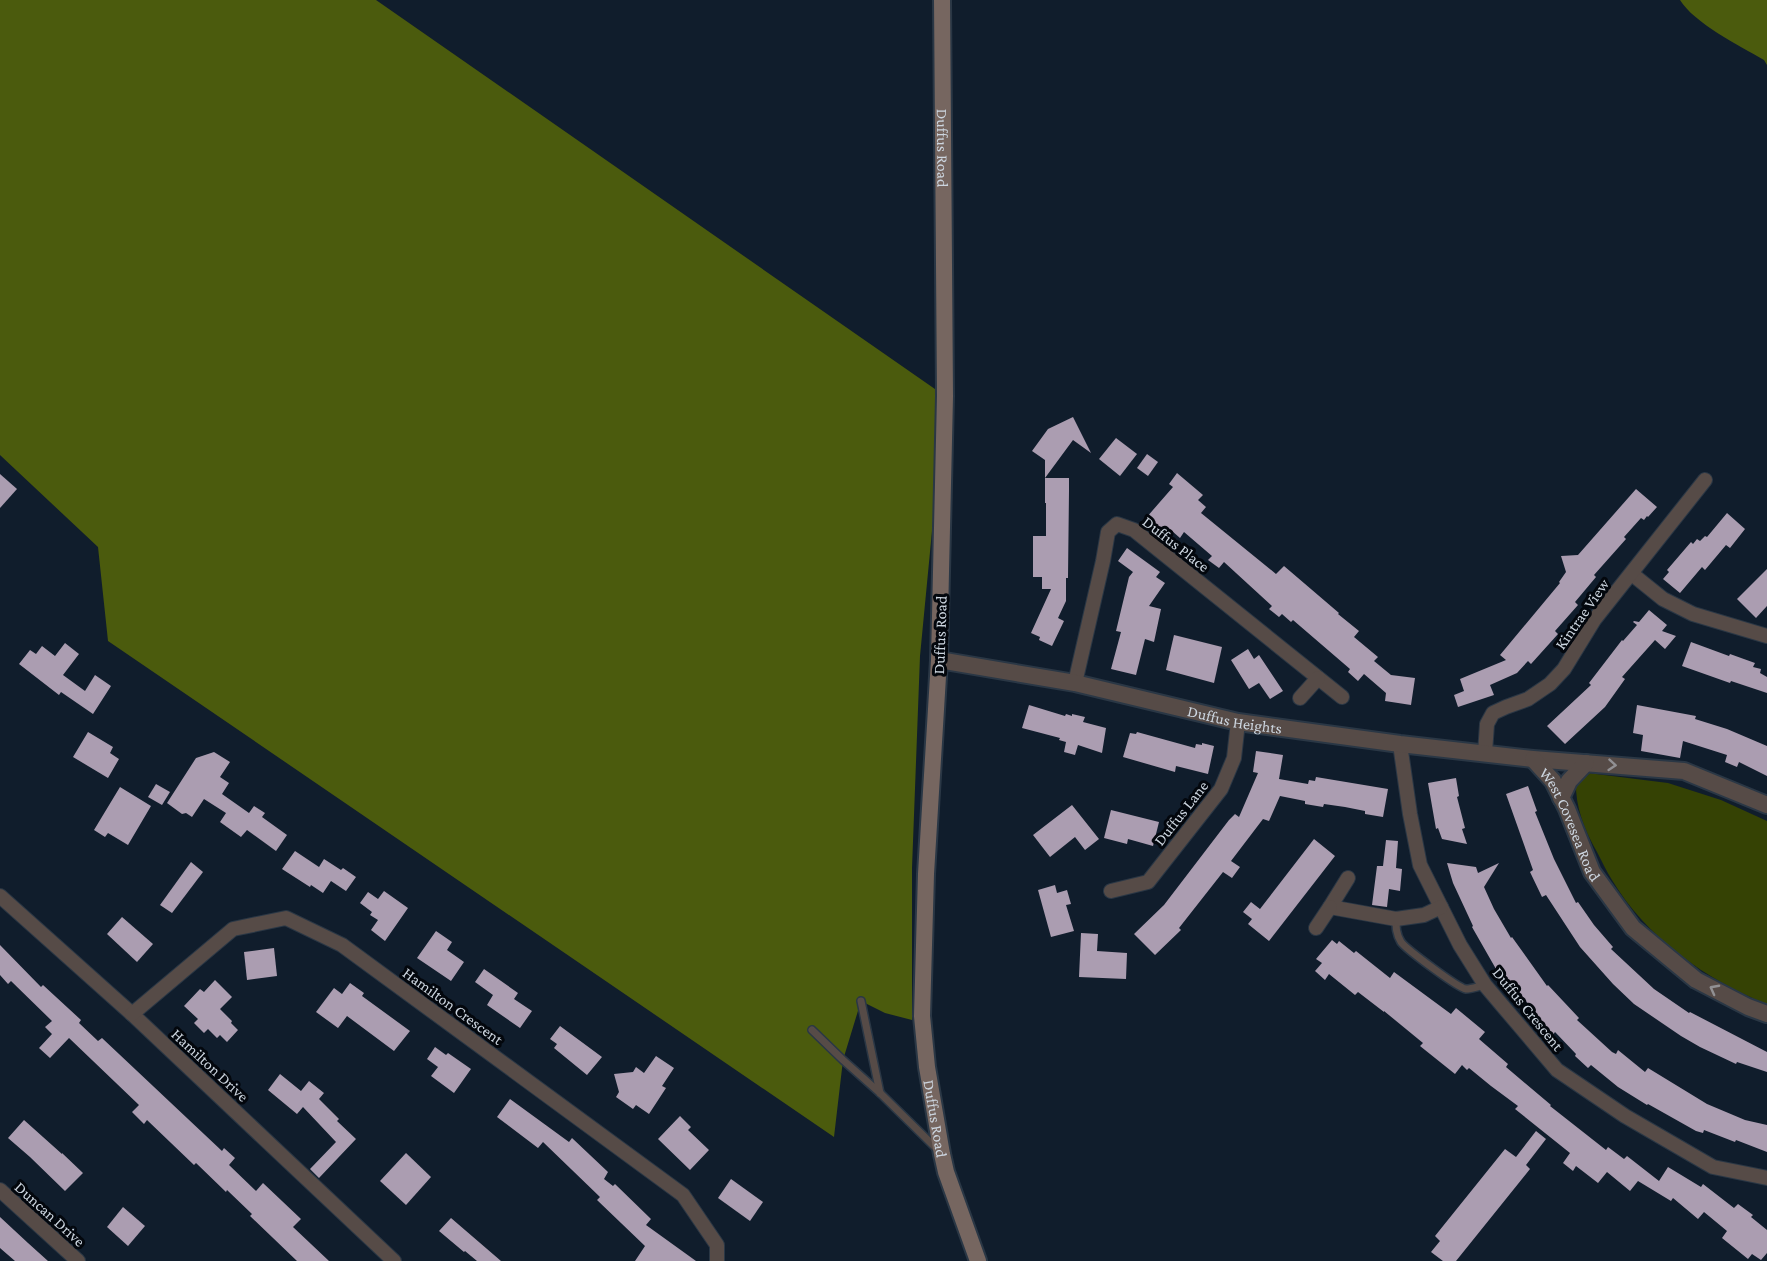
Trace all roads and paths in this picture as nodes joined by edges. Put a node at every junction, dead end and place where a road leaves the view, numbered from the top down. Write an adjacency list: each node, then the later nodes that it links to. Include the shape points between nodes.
1 (942, 0): 5 (main road, Duffus Road, via 945,396)
2 (1705, 480): 3 (street, Kintrae View)
3 (1632, 574): 4 (street, via 1663,599 1693,614); 12 (street, Kintrae View, via 1550,684 1528,699 1493,713 1486,724)
4 (1767, 636)
5 (939, 660): 7 (street, Duffus Heights); 30 (main road, Duffus Road, via 922,1016)
6 (1318, 678): 7 (street, Duffus Place, via 1134,530 1117,524 1108,532); 8 (street, Duffus Place); 9 (street)
7 (1076, 684): 10 (street, Duffus Heights)
8 (1342, 697)
9 (1299, 698)
10 (1238, 722): 11 (street, Duffus Heights); 18 (street, Duffus Lane, via 1234,758 1221,789 1148,882)
11 (1400, 744): 12 (street, Duffus Heights); 21 (street, Duffus Crescent, via 1420,865)
12 (1485, 753): 13 (street, Duffus Heights)
13 (1533, 759): 14 (street, West Covesea Road); 15 (street, West Covesea Road, via 1553,781)
14 (1586, 763): 15 (street, via 1569,780); 16 (street, West Covesea Road, one-way to 16, via 1684,771)
15 (1561, 798): 27 (street, West Covesea Road, one-way to 15, via 1696,980 1632,928 1592,872)
16 (1767, 805)
17 (1348, 878): 20 (street)
18 (1110, 891)
19 (0, 897): 26 (street, Hamilton Drive)
20 (1330, 906): 22 (street); 23 (street)
21 (1441, 907): 22 (street, via 1424,915); 24 (street, Duffus Crescent)
22 (1396, 919): 24 (lane, via 1402,943 1450,981 1465,989)
23 (1316, 928)
24 (1485, 985): 31 (street, Duffus Crescent, via 1557,1070 1625,1116 1713,1167)
25 (861, 1000): 29 (lane)
26 (132, 1014): 34 (street, Hamilton Drive); 35 (street, Hamilton Crescent, via 233,929 286,918 342,945 683,1196 717,1245)
27 (1767, 1014)
28 (812, 1030): 29 (lane)
29 (880, 1093): 30 (lane)
30 (942, 1154): 36 (main road, Duffus Road)
31 (1767, 1178)
32 (0, 1190): 33 (street, Duncan Drive)
33 (78, 1261)
34 (394, 1261)
35 (717, 1261)
36 (978, 1261)

